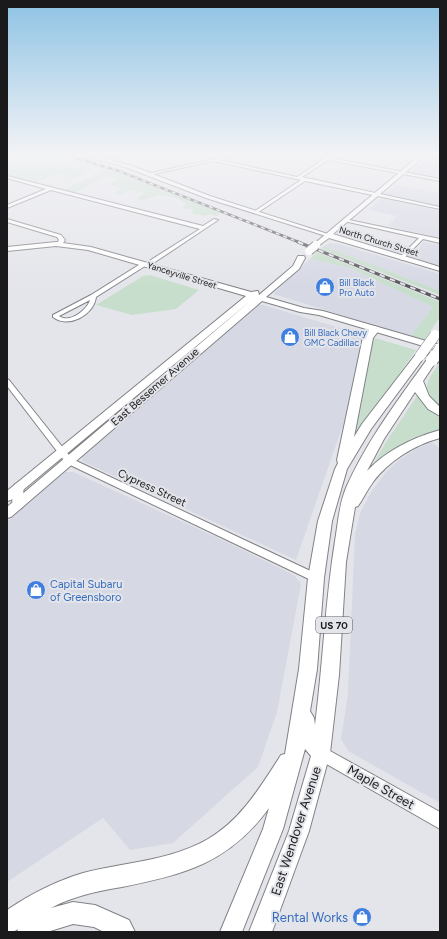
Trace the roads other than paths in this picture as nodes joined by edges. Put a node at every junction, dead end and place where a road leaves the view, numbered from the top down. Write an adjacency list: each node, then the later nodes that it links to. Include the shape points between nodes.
1 (26, 199): 7 (street)
2 (88, 199): 13 (street)
3 (214, 199): 9 (street, North Church Street)
4 (276, 199): 9 (street)
5 (371, 199): 12 (main road, East Bessemer Avenue)
6 (395, 199): 8 (street)
7 (7, 207)
8 (440, 208)
9 (257, 212): 14 (street, North Church Street)
10 (7, 220): 18 (street, via 59,236 62,240)
11 (216, 220): 13 (street)
12 (346, 220): 14 (main road, East Bessemer Avenue); 15 (street)
13 (203, 228): 23 (street)
14 (328, 235): 16 (main road, North Church Street); 19 (main road, East Bessemer Avenue)
15 (422, 237): 17 (street); 22 (street)
16 (347, 241): 19 (main road, via 331,241); 22 (main road, North Church Street)
17 (440, 242)
18 (59, 245): 20 (main road, Yanceyville Street, via 37,245); 21 (main road, Yanceyville Street); 23 (main road, Yanceyville Street, via 89,248)
19 (316, 245): 26 (main road, East Bessemer Avenue, bridge, via 301,258 296,267)
20 (7, 250)
21 (7, 253)
22 (402, 258): 24 (main road, North Church Street)
23 (145, 264): 25 (street); 26 (main road, Yanceyville Street)
24 (440, 269)
25 (93, 296): 25 (street, via 57,315 55,316 60,320 74,319 88,308)
26 (255, 297): 27 (main road, Yanceyville Street, via 303,310 320,318); 34 (main road, East Bessemer Avenue); 35 (main road, East Bessemer Avenue)
27 (373, 331): 29 (main road, Yanceyville Street); 36 (highway, via 368,337)
28 (437, 332): 29 (highway, East Wendover Avenue / US 70, bridge)
29 (434, 353): 30 (highway, East Wendover Avenue / US 70); 36 (highway, East Wendover Avenue / US 70, via 366,428)
30 (417, 380): 32 (highway, via 423,396); 41 (highway, East Wendover Avenue / US 70, via 378,438 352,489)
31 (8, 385): 34 (street, Cypress Street)
32 (440, 412)
33 (440, 434): 41 (highway, via 417,442 385,461 369,478)
34 (62, 451): 35 (street, Cypress Street); 37 (main road, East Bessemer Avenue)
35 (69, 461): 39 (main road, East Bessemer Avenue); 42 (street, Cypress Street)
36 (341, 470): 42 (highway, East Wendover Avenue / US 70, via 325,521)
37 (19, 487): 38 (main road, East Bessemer Avenue); 39 (street, via 16,498)
38 (7, 497)
39 (18, 505): 40 (main road, East Bessemer Avenue)
40 (7, 514)
41 (346, 515): 45 (highway, East Wendover Avenue / US 70, via 339,562)
42 (316, 578): 43 (highway, East Wendover Avenue / US 70)
43 (303, 704): 44 (highway, East Wendover Avenue / US 70); 45 (highway, via 307,737)
44 (295, 751): 48 (highway, via 264,798 235,832 208,851 176,864 62,891 28,908); 51 (highway, East Wendover Avenue / US 70, via 273,828)
45 (321, 753): 46 (street, Maple Street); 47 (highway, East Wendover Avenue / US 70, via 299,831)
46 (440, 821)
47 (271, 907): 52 (highway, East Wendover Avenue / US 70); 53 (highway)
48 (7, 923)
49 (28, 932): 50 (highway, via 43,921 73,913 95,916 121,928)
50 (124, 932)
51 (230, 932)
52 (260, 932)
53 (271, 932)

